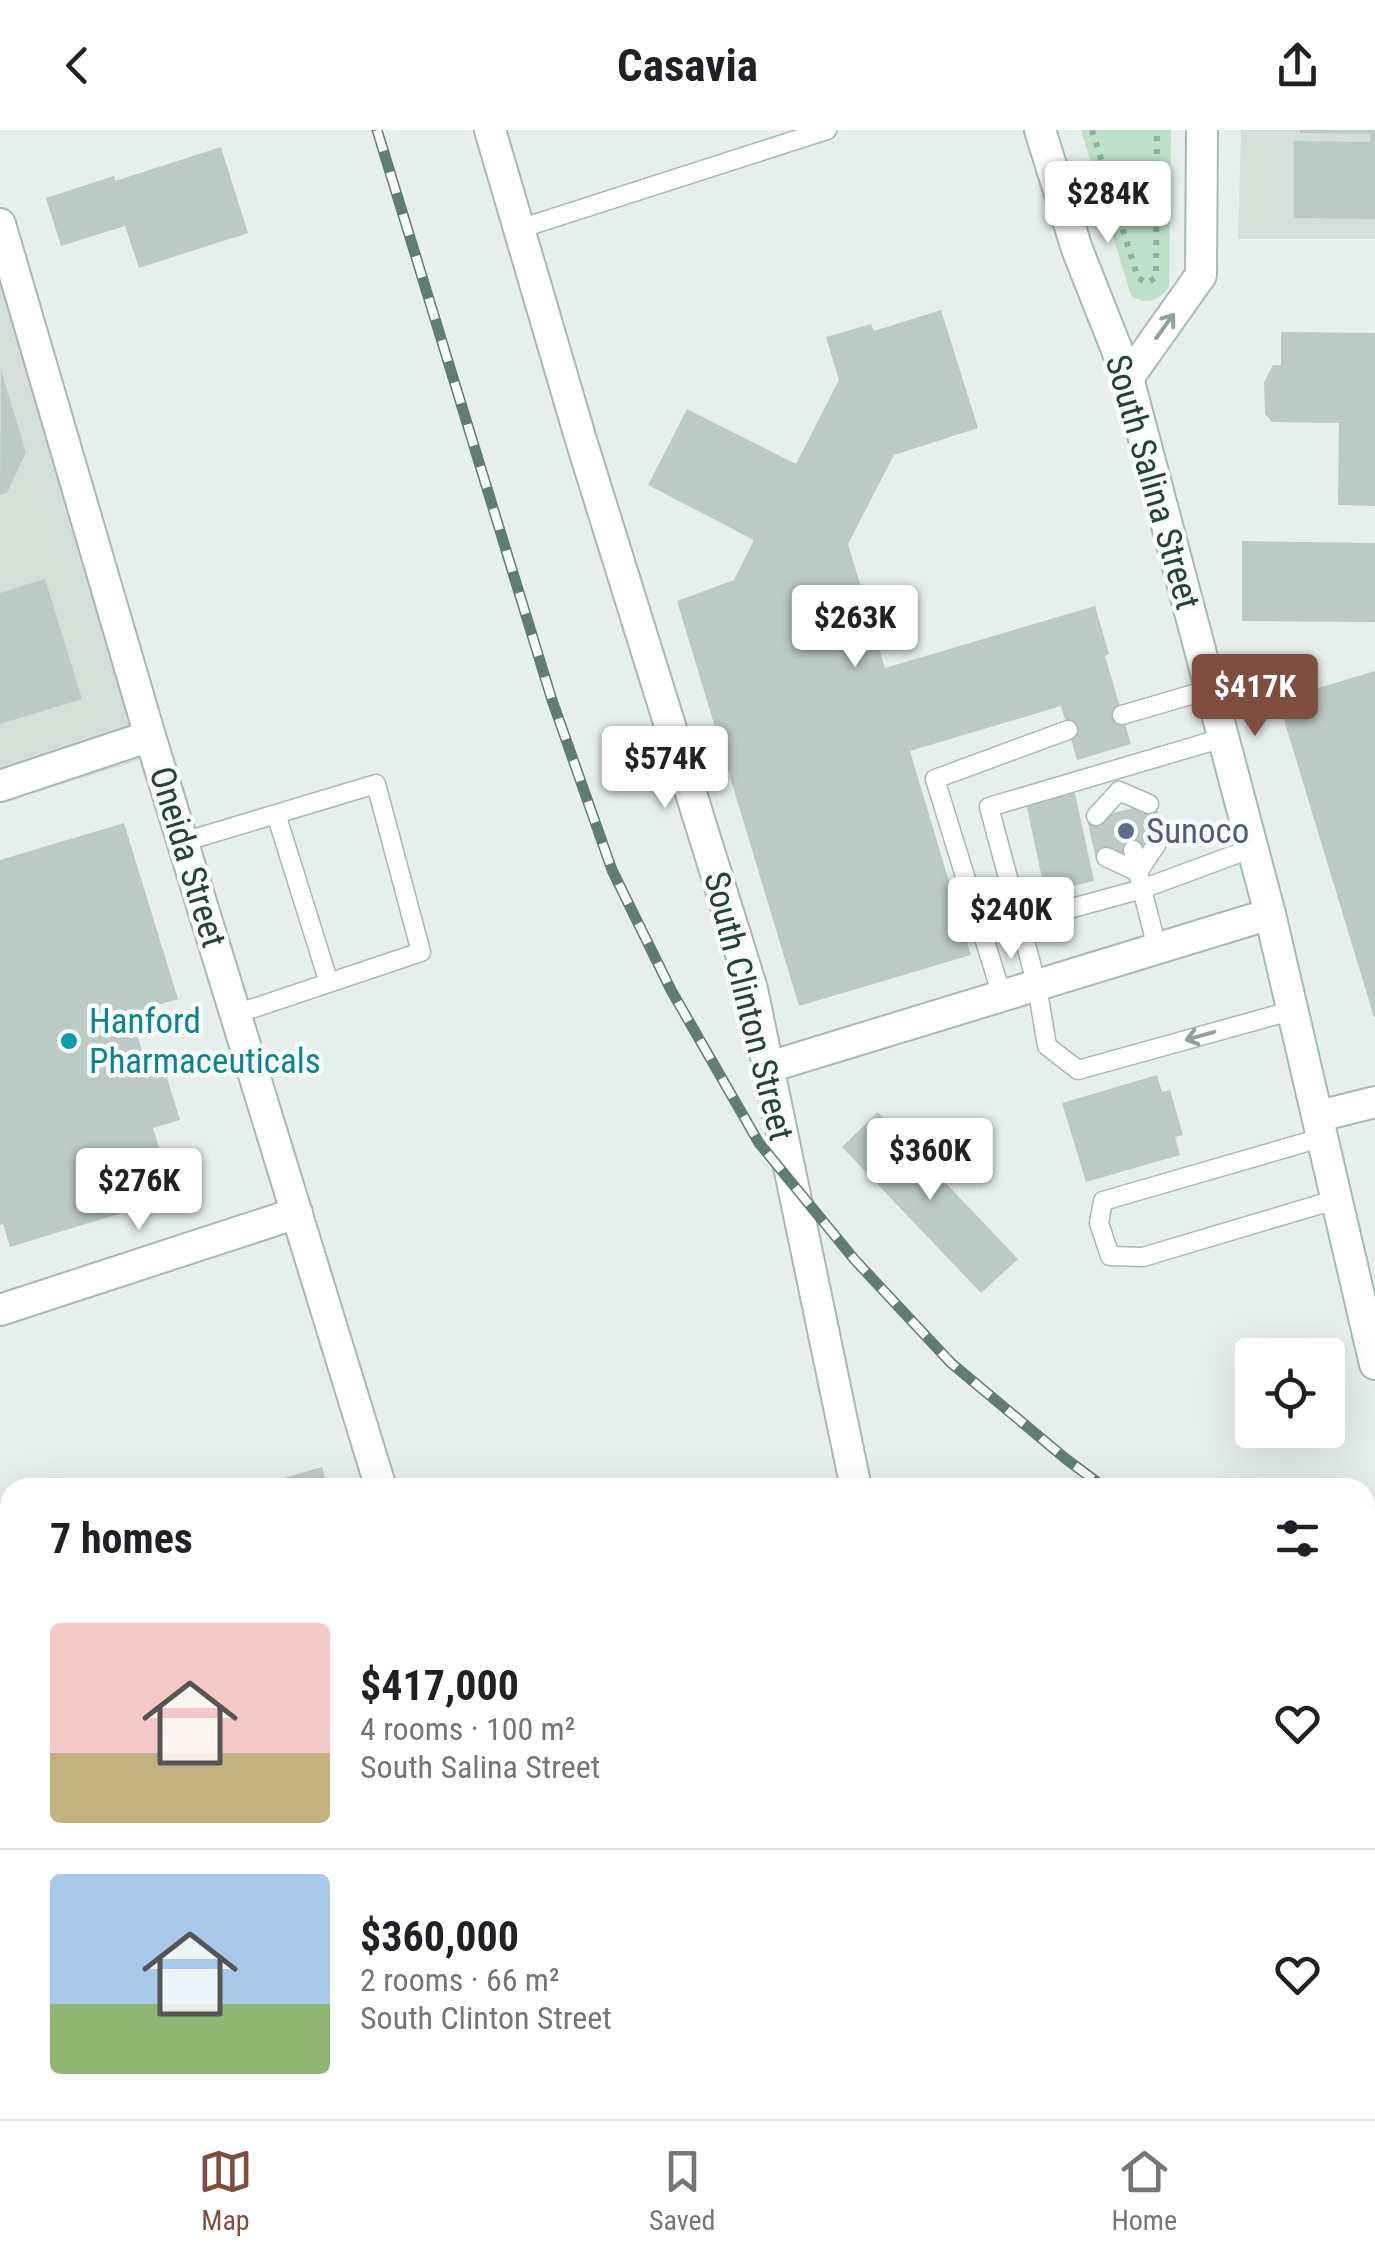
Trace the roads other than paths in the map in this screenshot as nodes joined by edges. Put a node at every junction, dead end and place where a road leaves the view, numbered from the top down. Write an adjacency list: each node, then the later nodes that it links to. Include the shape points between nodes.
1 (490, 130): 6 (street, South Clinton Street)
2 (827, 130): 6 (lane)
3 (1040, 130): 7 (street, South Salina Street)
4 (1202, 130): 7 (street, one-way to 4, via 1202,275)
5 (0, 224): 11 (street, Oneida Street)
6 (519, 229): 34 (street, South Clinton Street, via 752,989)
7 (1128, 378): 8 (street, South Salina Street)
8 (1211, 689): 9 (lane); 12 (street, South Salina Street)
9 (1122, 715)
10 (1068, 730): 31 (lane, via 935,779)
11 (150, 736): 14 (street); 20 (street, Oneida Street)
12 (1223, 738): 13 (lane); 22 (street, South Salina Street)
13 (1115, 770): 15 (lane); 27 (lane, via 989,807)
14 (0, 786)
15 (1120, 791): 16 (lane); 17 (lane); 19 (lane)
16 (1149, 804)
17 (1124, 810)
18 (276, 814): 20 (lane); 29 (lane); 29 (lane, via 376,784 421,952)
19 (1096, 816)
20 (183, 842): 33 (street, Oneida Street)
21 (1156, 845): 25 (lane)
22 (1252, 848): 25 (lane); 26 (street, South Salina Street)
23 (1133, 850): 25 (lane)
24 (1106, 856): 25 (lane)
25 (1140, 881): 27 (lane); 28 (lane)
26 (1270, 914): 28 (street); 32 (street, South Salina Street)
27 (1021, 922): 30 (lane)
28 (1157, 948): 30 (street)
29 (329, 983): 33 (lane)
30 (1037, 986): 31 (street); 32 (lane, one-way to 30, via 1078,1070 1047,1046)
31 (1002, 996): 34 (street)
32 (1294, 1010): 36 (street, South Salina Street)
33 (236, 1014): 38 (street, Oneida Street)
34 (769, 1067): 42 (street, South Clinton Street)
35 (1375, 1102): 36 (street)
36 (1322, 1126): 37 (street, South Salina Street); 37 (lane, via 1103,1201 1098,1223 1110,1256 1143,1257)
37 (1338, 1199): 40 (street, South Salina Street)
38 (298, 1213): 39 (street); 41 (street, Oneida Street)
39 (0, 1310)
40 (1375, 1364)
41 (379, 1478)
42 (854, 1478)

